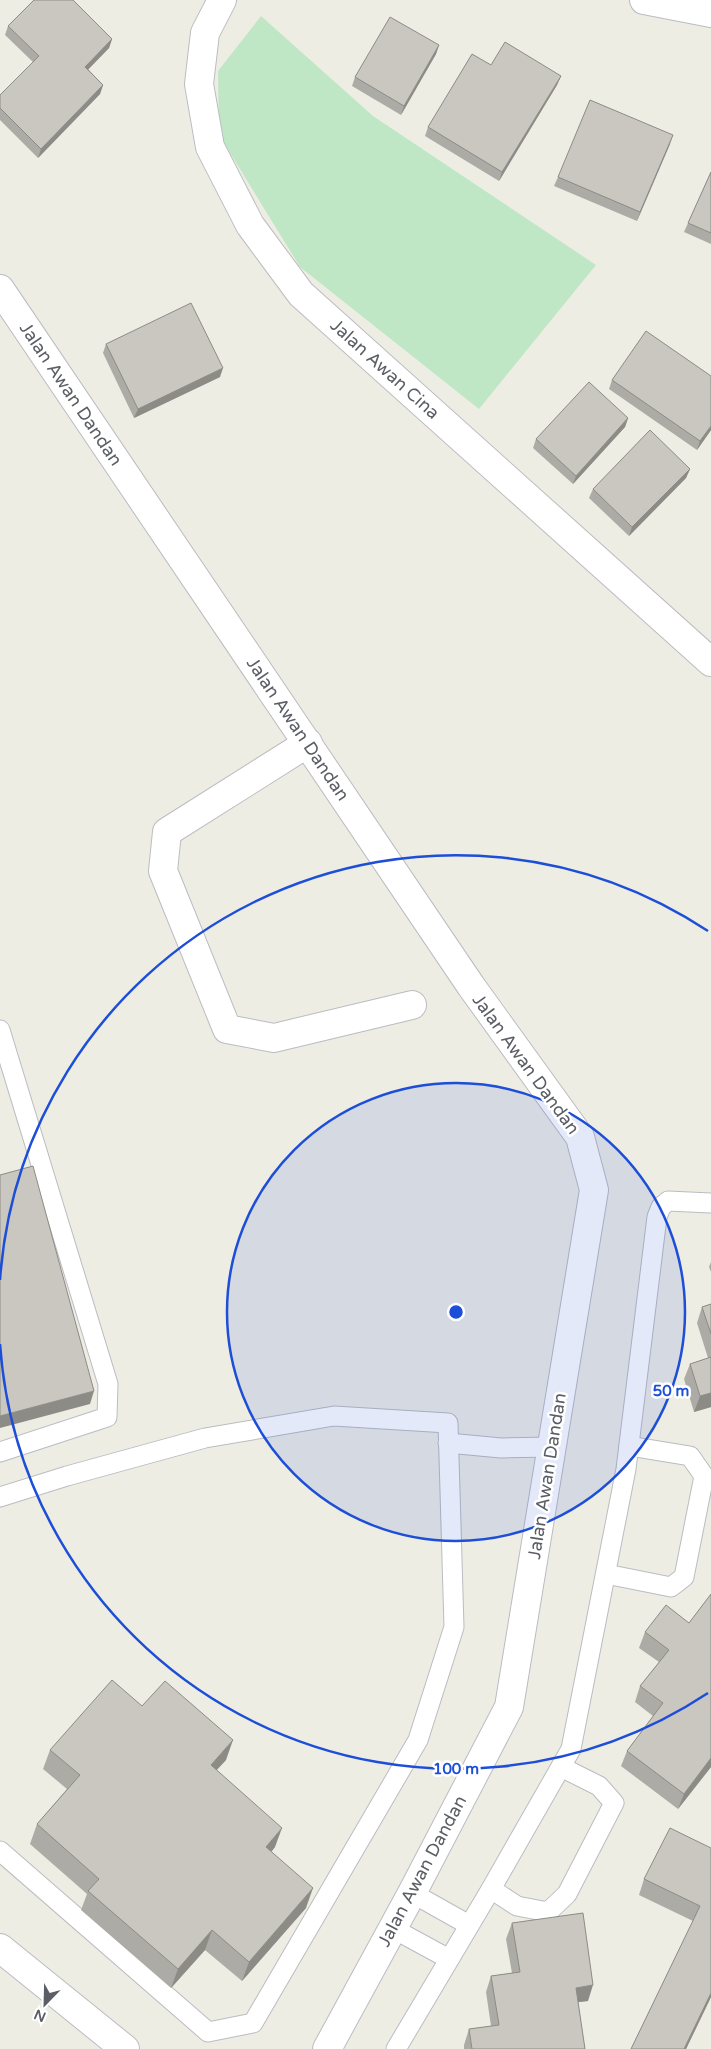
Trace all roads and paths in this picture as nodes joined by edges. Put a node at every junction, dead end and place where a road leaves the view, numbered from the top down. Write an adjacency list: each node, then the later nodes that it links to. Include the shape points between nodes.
1 (222, 0): 5 (street, Jalan Awan Cina, via 205,33 199,84 210,147 250,225 302,294)
2 (644, 0): 3 (street)
3 (711, 13)
4 (0, 289): 6 (street, Jalan Awan Dandan)
5 (711, 662)
6 (308, 743): 7 (street, via 167,832 164,871 181,915 227,1029 274,1038); 12 (street, Jalan Awan Dandan, via 471,986 580,1137 594,1190)
7 (412, 1005)
8 (0, 1030): 13 (lane, via 108,1384 107,1417)
9 (711, 1203): 11 (lane, via 668,1201 657,1217)
10 (448, 1443): 12 (lane, via 501,1448); 14 (lane, via 448,1423 334,1416 205,1438); 17 (lane, via 454,1627 418,1740 253,2024 208,2032)
11 (629, 1446): 15 (lane); 15 (lane, via 690,1456 704,1476 684,1577 671,1587)
12 (552, 1447): 19 (street, Jalan Awan Dandan, via 509,1707)
13 (0, 1452)
14 (0, 1497)
15 (606, 1574): 16 (lane, via 571,1749)
16 (561, 1767): 18 (lane); 18 (lane, via 599,1786 614,1803 568,1894 548,1912 517,1906)
17 (0, 1851)
18 (491, 1889): 20 (lane)
19 (412, 1893): 20 (lane); 21 (street, Jalan Awan Dandan)
20 (469, 1925): 23 (lane)
21 (392, 1928): 23 (lane); 25 (street, Jalan Awan Dandan)
22 (0, 1948): 24 (street)
23 (450, 1959): 26 (lane)
24 (126, 2049)
25 (327, 2049)
26 (396, 2049)

